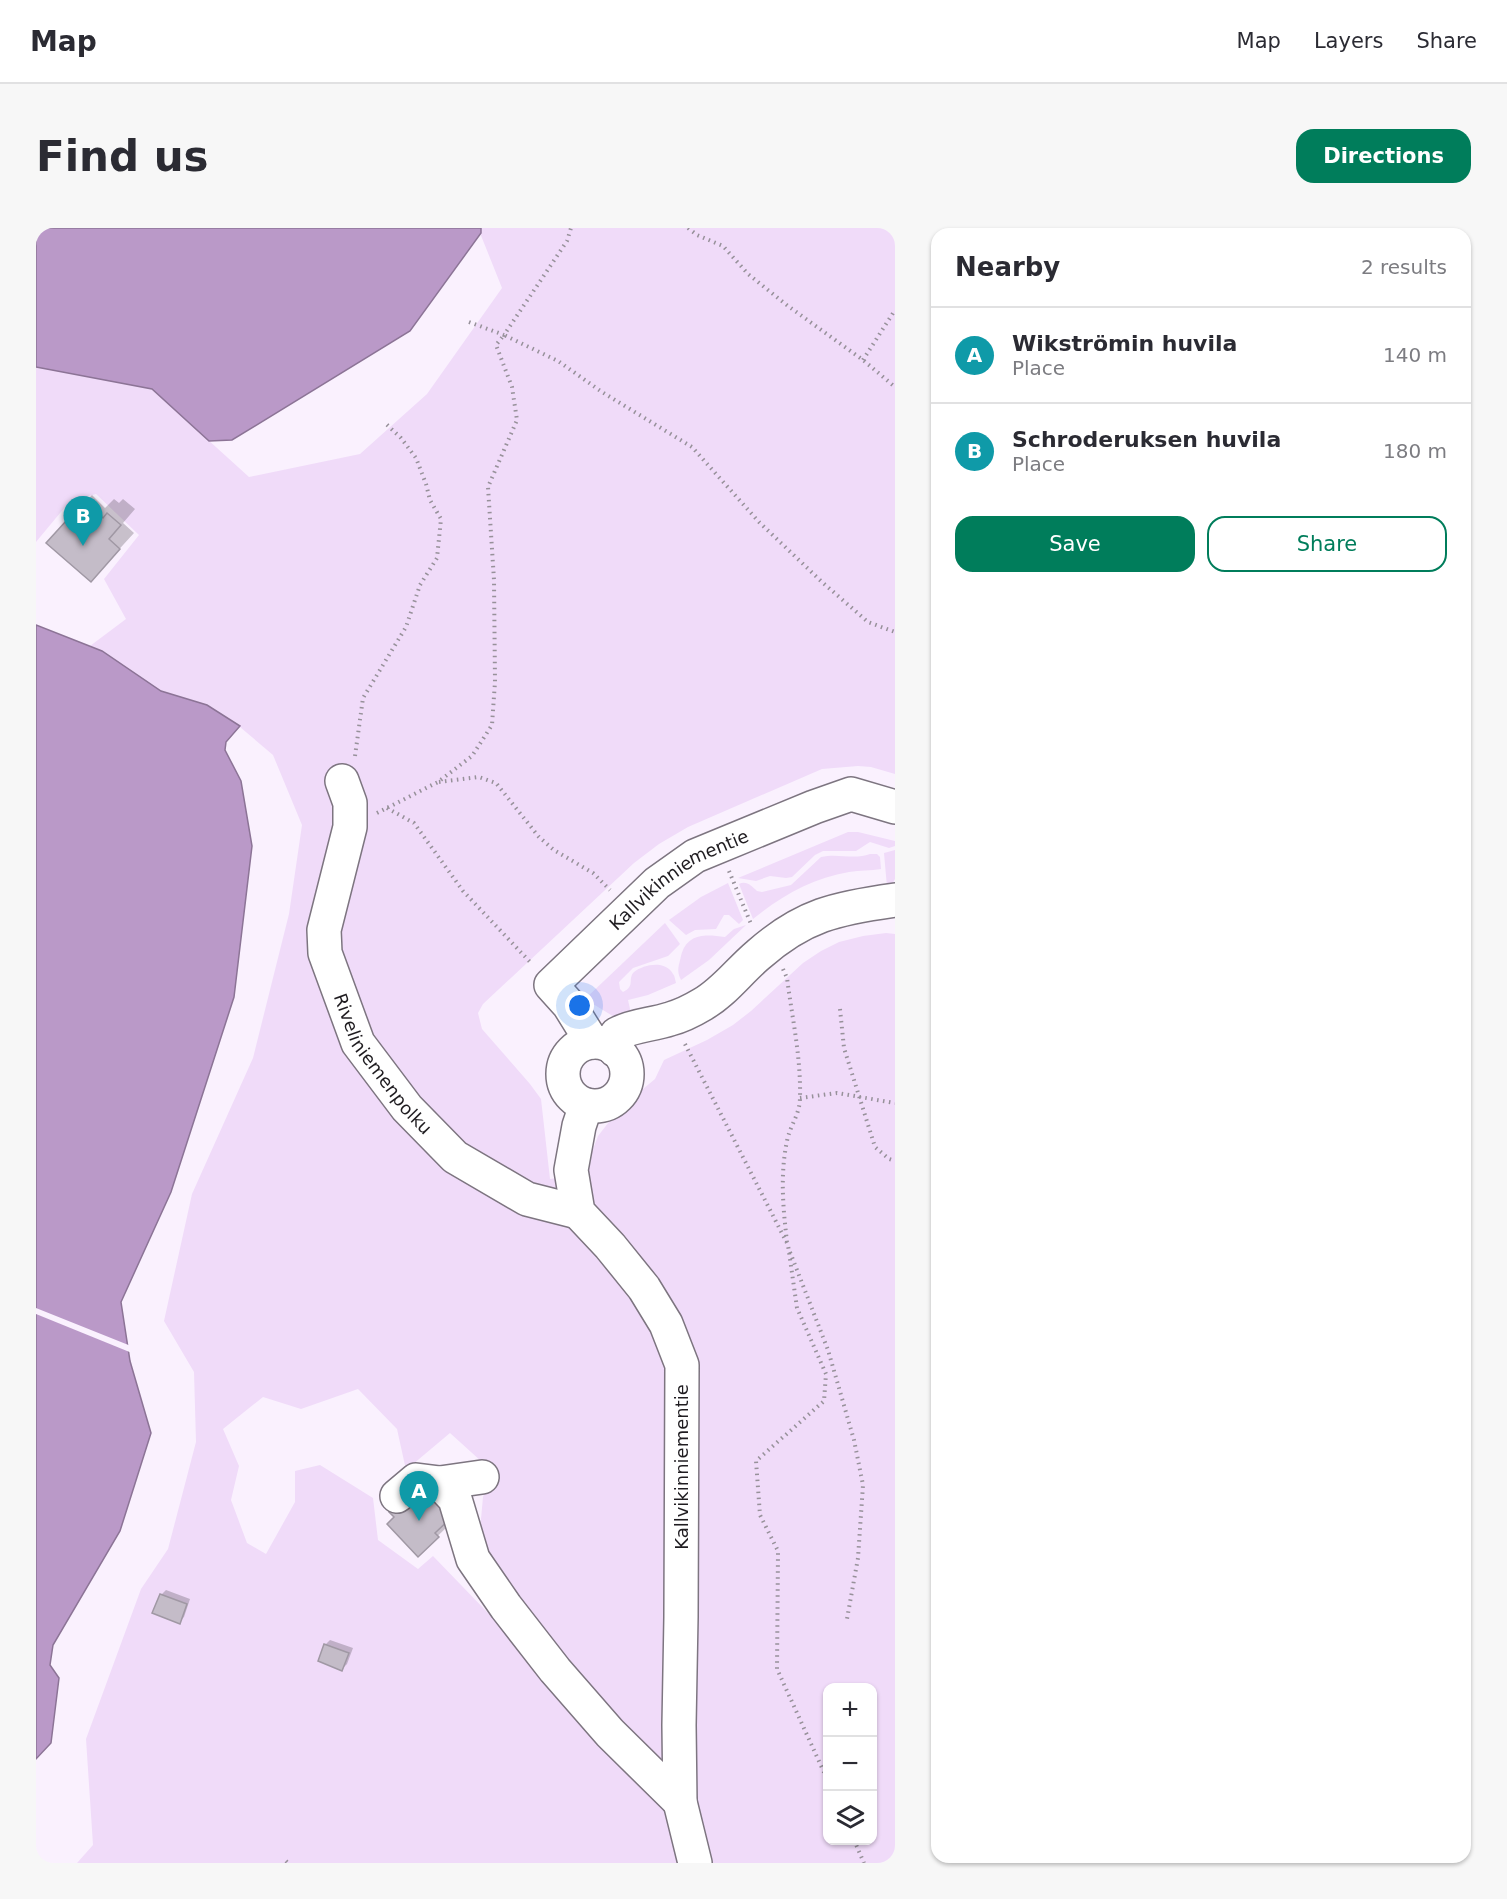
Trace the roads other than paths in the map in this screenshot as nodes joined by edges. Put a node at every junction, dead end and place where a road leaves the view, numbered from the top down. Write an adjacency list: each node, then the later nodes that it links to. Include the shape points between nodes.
1 (342, 781): 6 (street, Riveliniemenpolku, via 350,803 350,827 324,930 325,953 358,1043 407,1108 455,1157 527,1199)
2 (895, 807): 4 (street, Kallvikinniementie, via 851,794 695,856 657,883 551,985)
3 (895, 900): 4 (street, via 826,913 796,926 757,955 705,1004 671,1019 625,1029)
4 (603, 1046): 5 (street, Kallvikinniementie, via 620,1054 627,1075 624,1086 610,1102 600,1106); 5 (street, via 579,1046 565,1063 564,1085 578,1102)
5 (586, 1104): 6 (street, via 571,1170)
6 (578, 1212): 10 (street, Kallvikinniementie, via 644,1288 666,1324 682,1365)
7 (482, 1477): 8 (street)
8 (440, 1483): 9 (street, via 416,1480); 10 (street, via 454,1499 473,1560 506,1606 602,1724)
9 (397, 1496)
10 (680, 1802): 11 (street, Kallvikinniementie)
11 (695, 1863)

